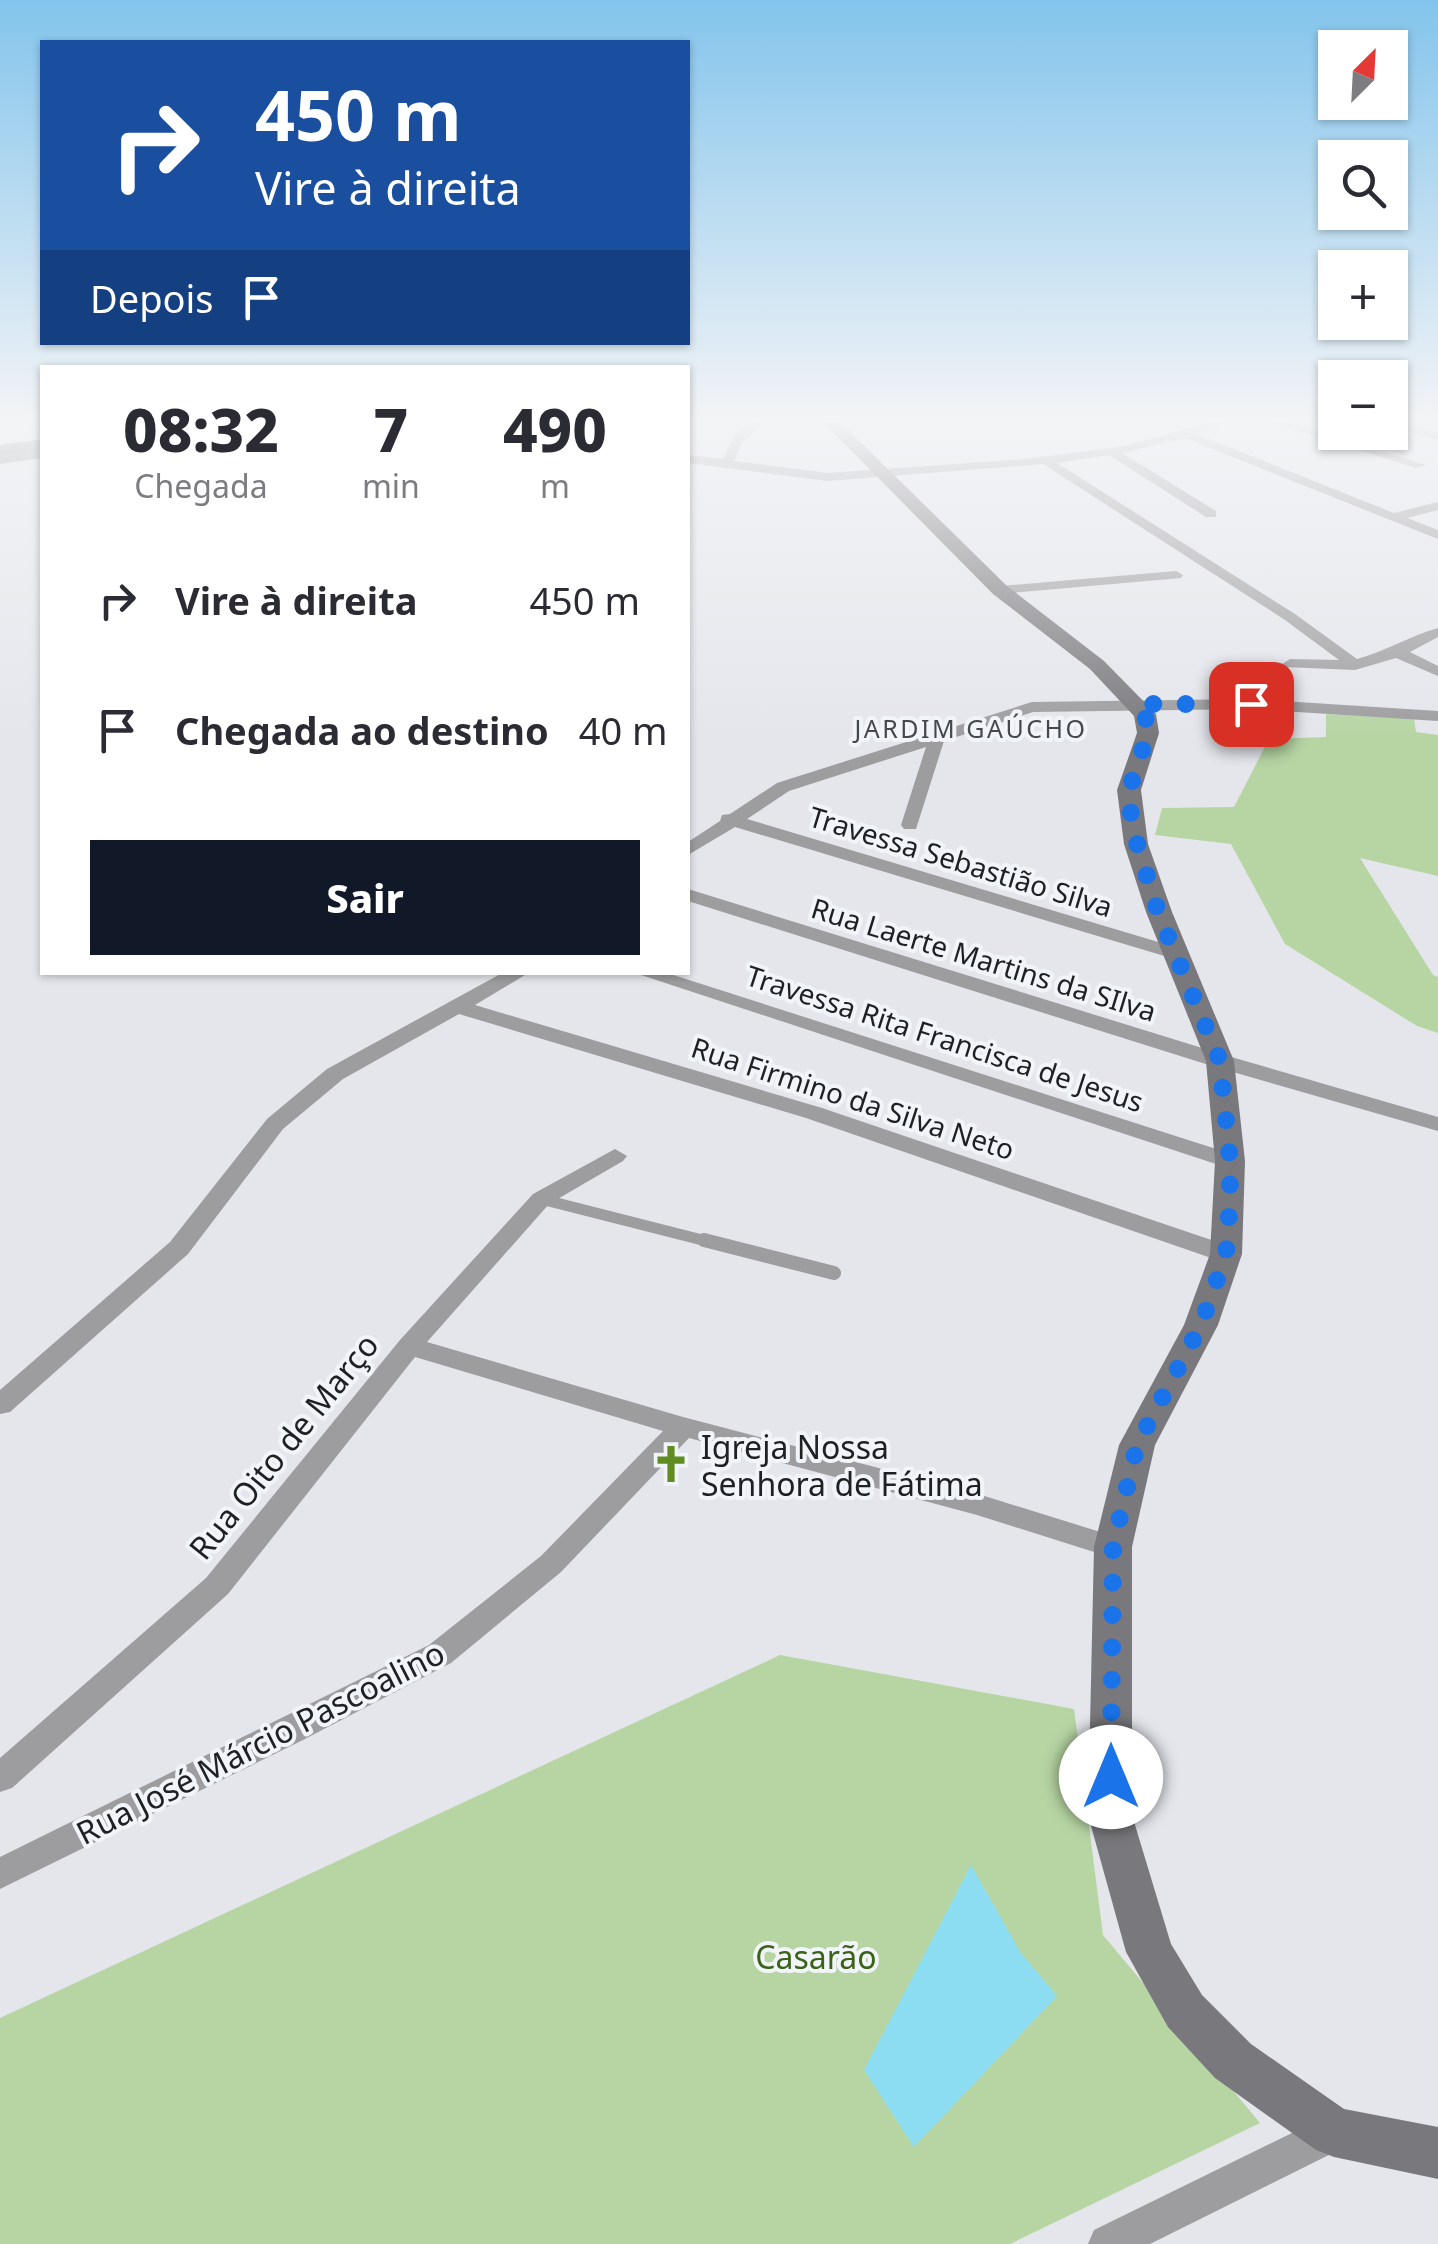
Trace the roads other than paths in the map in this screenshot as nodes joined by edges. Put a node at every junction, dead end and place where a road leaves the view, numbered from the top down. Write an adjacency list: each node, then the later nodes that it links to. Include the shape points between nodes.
1 (934, 527): 4 (street)
2 (1149, 527): 8 (street)
3 (1176, 575): 4 (street)
4 (1000, 590): 10 (street)
5 (1438, 632): 6 (street, via 1414,640)
6 (1403, 654): 8 (street); 9 (street)
7 (1290, 664): 8 (street)
8 (1355, 665)
9 (1438, 671)
10 (1138, 704): 11 (street); 12 (street, via 1032,707); 17 (street, via 1148,734 1129,790 1132,827)
11 (1438, 716)
12 (937, 737): 13 (street, via 783,786); 14 (street)
13 (728, 820): 15 (street); 17 (street, Travessa Sebastião Silva)
14 (910, 825)
15 (690, 848)
16 (690, 897): 21 (street, Rua Laerte Martins da SIlva)
17 (1178, 954): 21 (street)
18 (515, 975): 20 (street)
19 (651, 975): 24 (street, Travessa Rita Francisca de Jesus)
20 (458, 1007): 26 (street, Rua Firmino da Silva Neto, via 814,1113); 29 (street, via 335,1074 275,1124 179,1248)
21 (1220, 1061): 22 (street, Rua Laerte Martins da SIlva); 24 (street)
22 (1438, 1124)
23 (615, 1156): 25 (street, Rua Oito de Março)
24 (1230, 1161): 26 (street)
25 (540, 1199): 27 (lane); 28 (street, Rua Oito de Março)
26 (1226, 1254): 31 (street, via 1201,1325 1137,1445)
27 (834, 1273)
28 (409, 1346): 30 (street); 32 (street, Rua Oito de Março, via 217,1586)
29 (0, 1405)
30 (683, 1427): 31 (street, via 978,1504); 33 (street, Rua José Márcio Pascoalino, via 551,1564 440,1654)
31 (1113, 1547): 34 (street, via 1110,1814 1150,1952 1186,2011 1233,2061)
32 (0, 1778)
33 (0, 1874)
34 (1334, 2132): 35 (street); 36 (street)
35 (1438, 2153)
36 (1108, 2244)

